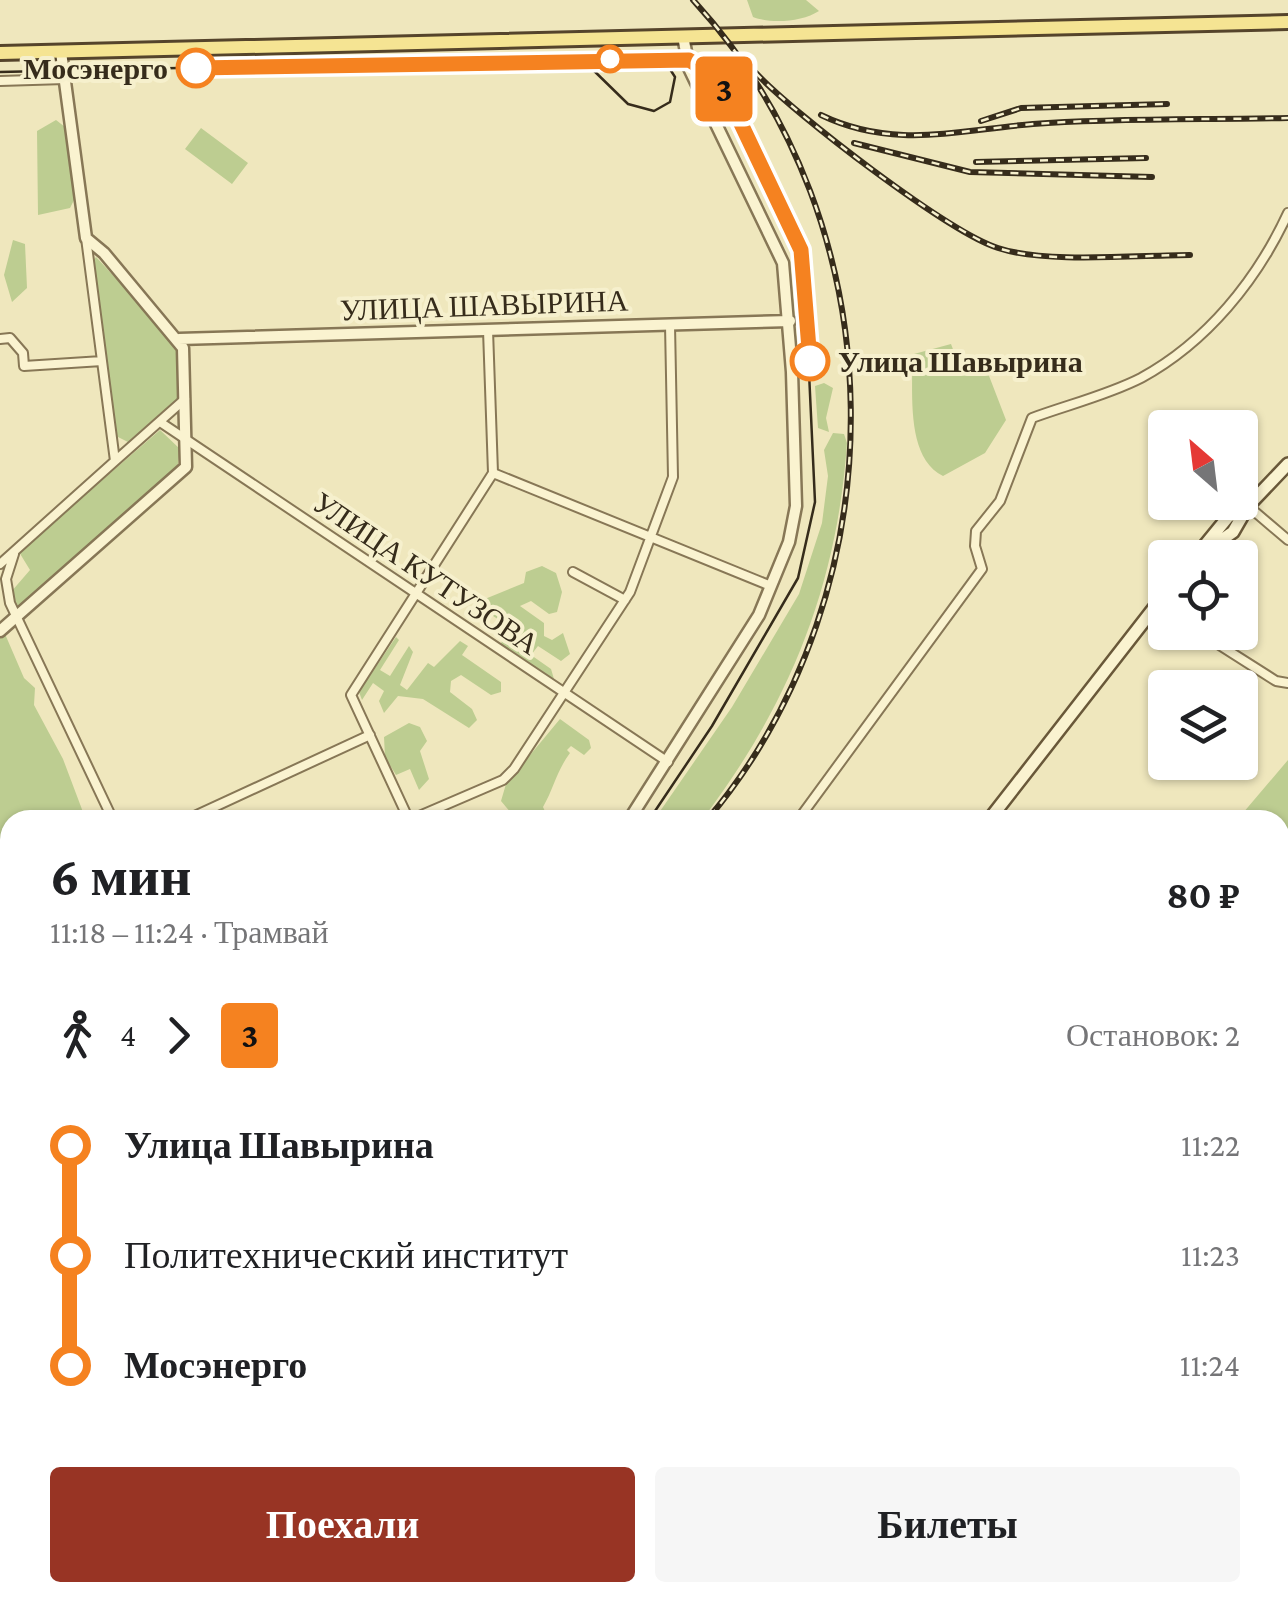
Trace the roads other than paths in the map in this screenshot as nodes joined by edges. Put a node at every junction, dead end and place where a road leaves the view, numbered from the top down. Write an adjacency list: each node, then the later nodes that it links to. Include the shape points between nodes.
1 (1288, 22): 2 (main road)
2 (682, 36): 3 (main road); 9 (street, via 688,68 778,248)
3 (62, 52): 4 (main road); 5 (street)
4 (0, 53)
5 (65, 79): 6 (street); 8 (street)
6 (0, 81)
7 (1288, 214): 46 (street, via 1242,293 1191,340 1141,378 1032,418 1000,501 976,531 982,569)
8 (86, 238): 13 (street); 14 (street)
9 (790, 322): 10 (street, УЛИЦА ШАВЫРИНА); 30 (street, via 796,506)
10 (670, 325): 11 (street, УЛИЦА ШАВЫРИНА); 24 (street, via 673,477)
11 (488, 330): 13 (street, УЛИЦА ШАВЫРИНА); 20 (street)
12 (0, 339): 14 (street, via 10,338 24,366)
13 (179, 339): 15 (street)
14 (102, 361): 18 (street)
15 (185, 399): 16 (street); 17 (street)
16 (160, 422): 17 (street, УЛИЦА КУТУЗОВА); 18 (street)
17 (188, 443): 31 (street, УЛИЦА КУТУЗОВА); 33 (street, via 186,467)
18 (114, 460): 27 (street)
19 (1288, 464): 21 (main road)
20 (493, 474): 24 (street); 31 (street)
21 (1258, 496)
22 (1258, 514): 26 (street)
23 (1226, 520): 25 (main road)
24 (650, 537): 30 (street); 32 (street)
25 (1210, 540)
26 (1288, 540)
27 (15, 550): 28 (street); 33 (street, via 6,589)
28 (0, 564)
29 (573, 572): 32 (street)
30 (771, 586): 40 (street, via 740,650)
31 (416, 592): 38 (street, УЛИЦА КУТУЗОВА); 39 (street, via 351,695)
32 (625, 600): 38 (street)
33 (17, 616): 35 (street); 41 (street)
34 (1148, 616): 47 (main road)
35 (0, 632)
36 (1227, 650): 37 (street)
37 (1288, 683)
38 (566, 694): 40 (street, УЛИЦА КУТУЗОВА); 44 (street, via 503,780)
39 (370, 734): 42 (street); 43 (street)
40 (668, 762): 45 (street)
41 (108, 810)
42 (207, 810)
43 (404, 810)
44 (432, 810)
45 (636, 810)
46 (805, 810)
47 (997, 810)

